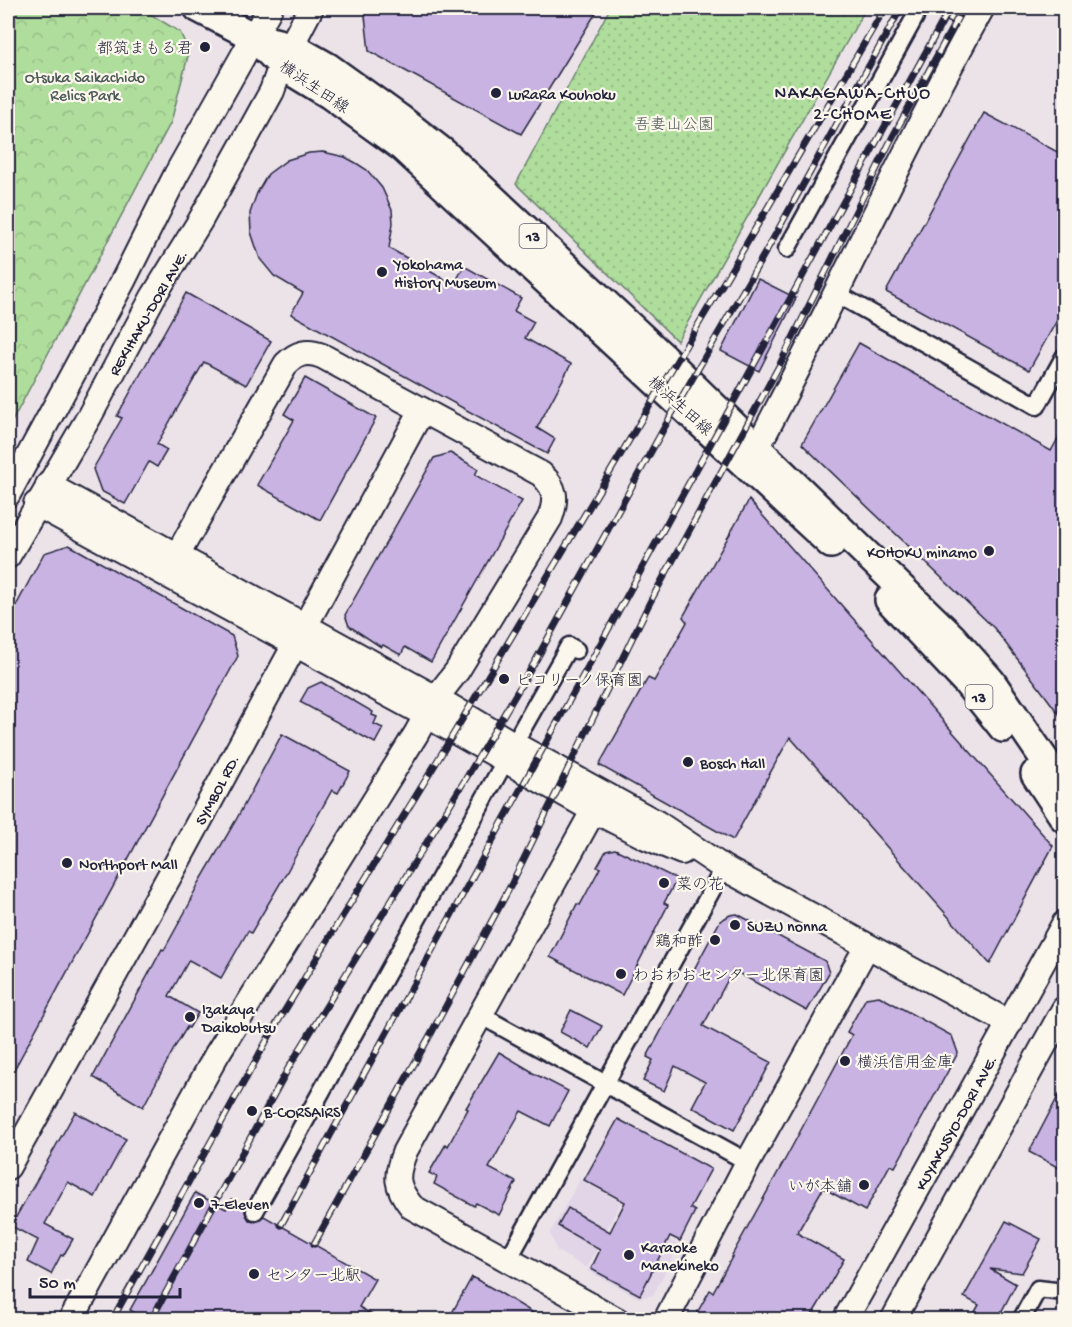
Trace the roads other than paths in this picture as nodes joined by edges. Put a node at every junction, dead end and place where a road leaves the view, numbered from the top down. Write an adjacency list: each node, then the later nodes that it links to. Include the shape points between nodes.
1 (198, 8): 7 (main road, 横浜生田線 / 13)
2 (270, 8): 7 (street, REKIHAKU-DORI AVE.)
3 (311, 8): 8 (street, REKIHAKU-DORI AVE.)
4 (944, 8): 5 (street)
5 (977, 16): 10 (street)
6 (915, 17): 9 (street)
7 (254, 37): 8 (main road, 横浜生田線 / 13); 14 (street, REKIHAKU-DORI AVE.)
8 (286, 56): 13 (main road, 横浜生田線 / 13, via 345,80 444,153 662,356); 15 (street, REKIHAKU-DORI AVE., via 272,91 200,221)
9 (787, 249)
10 (837, 294): 11 (street, via 1037,406); 13 (street)
11 (1065, 357)
12 (422, 410): 17 (street, via 314,352 295,355 286,364); 18 (street, SYMBOL RD.); 20 (street, via 541,474 555,494 550,518 458,671)
13 (752, 457): 23 (main road, 横浜生田線 / 13, via 953,638 991,681); 25 (main road, 横浜生田線 / 13, via 967,683 996,717)
14 (8, 494)
15 (42, 494): 16 (street, REKIHAKU-DORI AVE.); 17 (street)
16 (8, 556)
17 (172, 565): 18 (street)
18 (299, 636): 20 (street); 34 (street, SYMBOL RD.)
19 (576, 650): 21 (street, via 569,646)
20 (431, 706): 24 (street); 38 (street, via 217,1054)
21 (521, 731)
22 (498, 771): 35 (street)
23 (1065, 788)
24 (598, 802): 26 (street, via 646,837); 30 (street)
25 (1065, 818)
26 (724, 868): 28 (street); 32 (street)
27 (1065, 924): 31 (street, KUYAKUSYO-DORI AVE.)
28 (867, 946): 31 (street); 33 (street)
29 (1065, 1008): 42 (street)
30 (480, 1015): 32 (street); 36 (street, via 405,1151 398,1179 402,1194 412,1207)
31 (1010, 1023): 41 (street, KUYAKUSYO-DORI AVE.)
32 (605, 1084): 33 (street); 36 (street)
33 (748, 1162): 40 (street)
34 (8, 1167)
35 (255, 1210)
36 (508, 1260): 39 (street)
37 (1065, 1292): 43 (street, via 1038,1289)
38 (71, 1320)
39 (617, 1320)
40 (666, 1320)
41 (845, 1320)
42 (893, 1320)
43 (1021, 1320)

